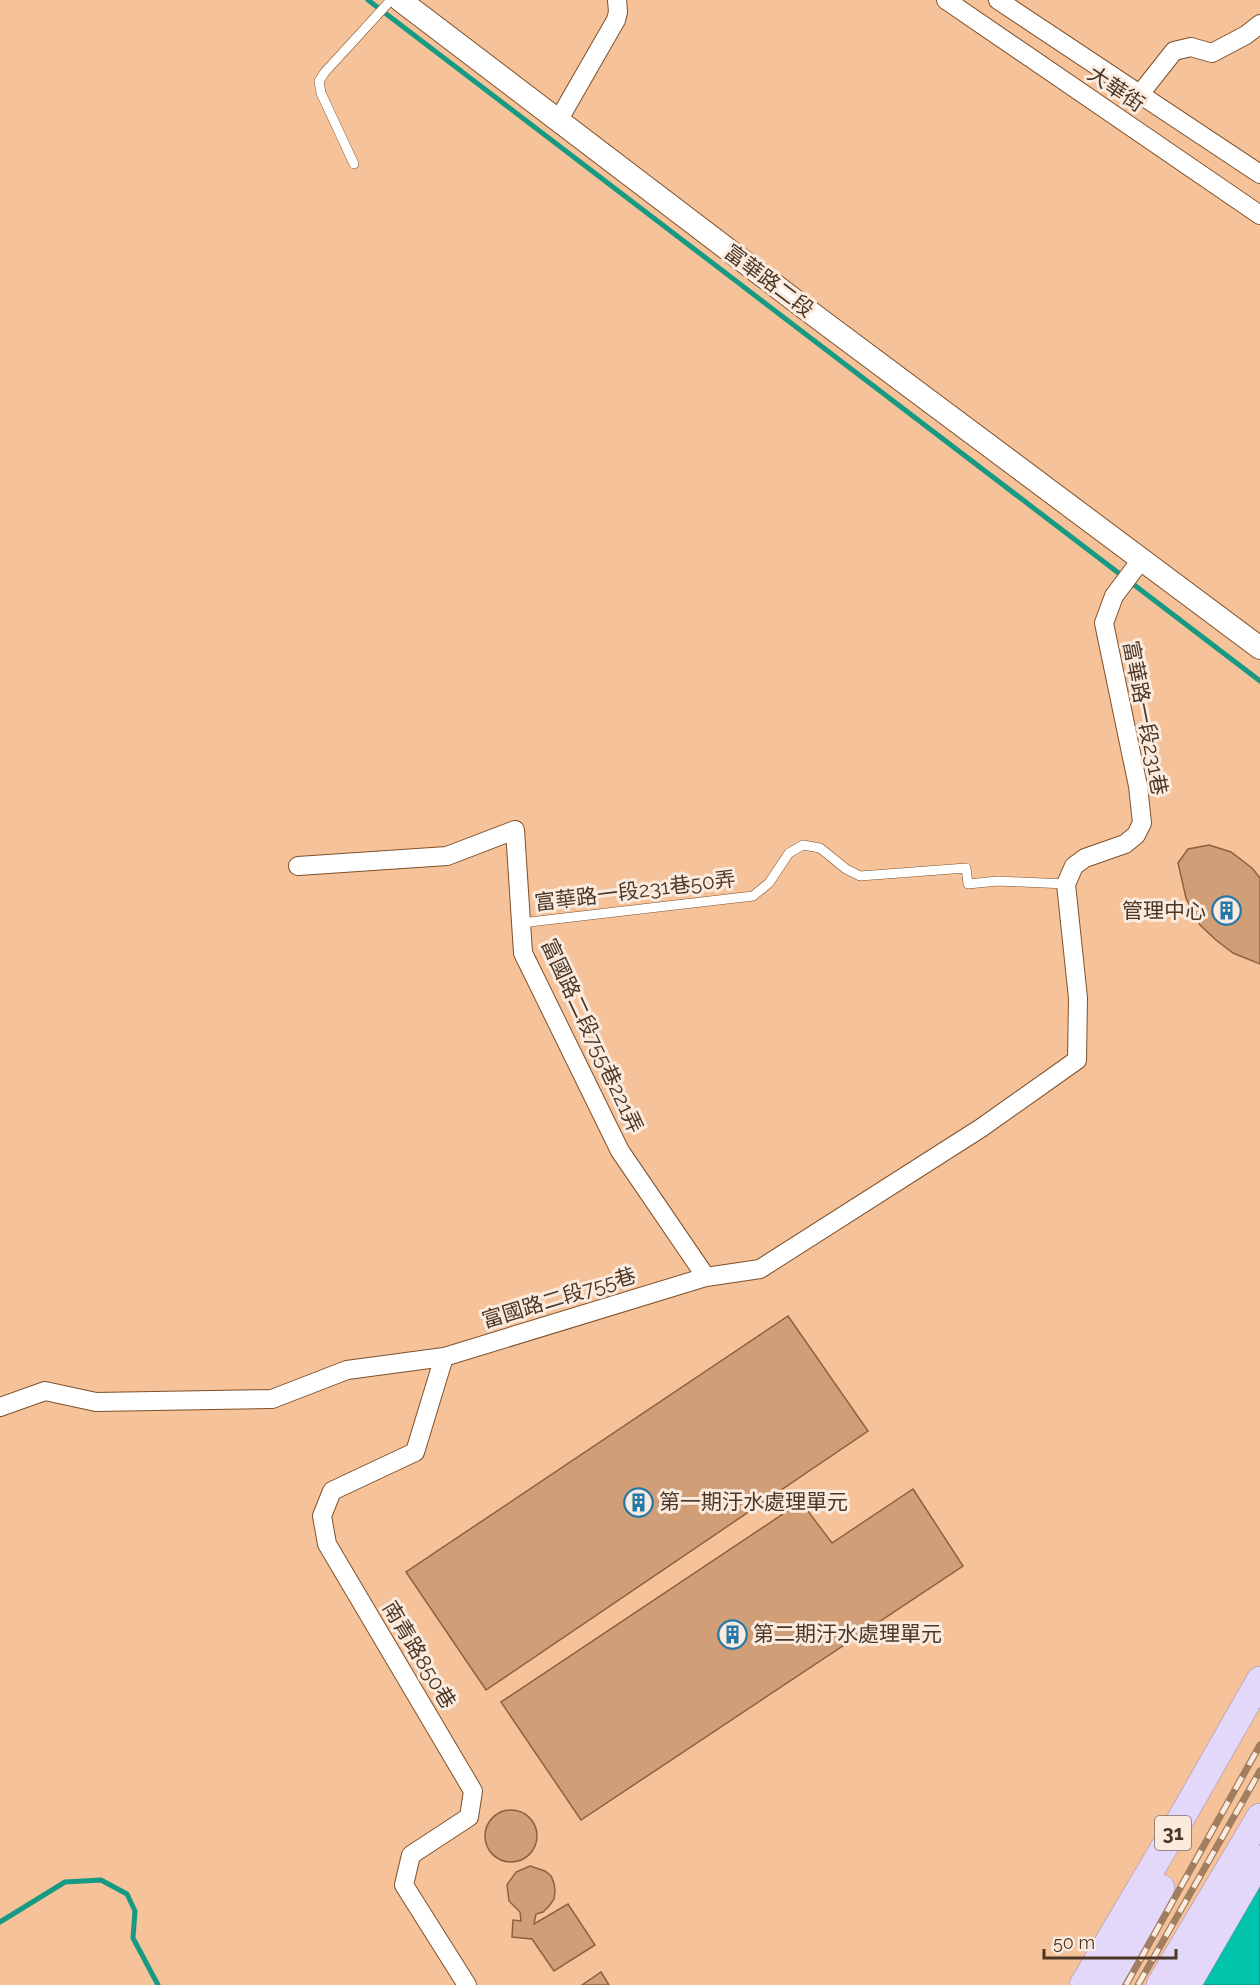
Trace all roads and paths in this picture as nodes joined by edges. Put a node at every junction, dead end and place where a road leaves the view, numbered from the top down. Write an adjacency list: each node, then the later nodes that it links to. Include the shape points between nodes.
1 (391, 0): 11 (lane, via 319,81)
2 (400, 0): 10 (street, 富華路二段)
3 (617, 0): 10 (street, via 616,20)
4 (946, 0): 8 (street, 大華街)
5 (998, 0): 7 (street, 大華街)
6 (1260, 24): 9 (street, via 1212,53 1191,47 1174,51)
7 (1042, 30): 8 (street); 9 (street, 大華街)
8 (1025, 53): 13 (street, 大華街)
9 (1140, 94): 12 (street, 大華街)
10 (558, 121): 14 (street, 富華路二段)
11 (354, 164)
12 (1260, 174)
13 (1257, 206)
14 (1136, 566): 15 (street, 富華路二段); 17 (street, 富華路一段231巷, via 1114,596 1104,623 1142,823 1125,844 1074,866)
15 (1260, 648)
16 (298, 866): 18 (street, 富國路二段755巷221弄, via 447,856 515,830)
17 (1066, 884): 18 (lane, 富華路一段231巷50弄, via 968,884 966,868 860,876 820,848 803,845 789,853 769,883 753,896); 19 (street, 富國路二段755巷, via 1078,998 1077,1060 981,1128 760,1269)
18 (521, 923): 19 (street, 富國路二段755巷221弄, via 523,953 620,1151)
19 (706, 1277): 20 (street, 富國路二段755巷)
20 (444, 1357): 21 (street, 富國路二段755巷, via 347,1370 272,1399 96,1402 45,1391); 28 (street, 南青路850巷, via 415,1452 332,1491 322,1516 327,1544 473,1791 469,1817 411,1855 404,1885)
21 (0, 1407)
22 (1260, 1680): 25 (main road, 31)
23 (1260, 1715): 27 (main road, 31)
24 (1260, 1817): 26 (main road)
25 (1178, 1824): 27 (main road); 29 (main road, 31)
26 (1250, 1855): 31 (main road); 32 (main road, via 1216,1937)
27 (1152, 1903): 30 (main road, 31)
28 (467, 1985)
29 (1083, 1985)
30 (1106, 1985)
31 (1161, 1985)
32 (1187, 1985)

